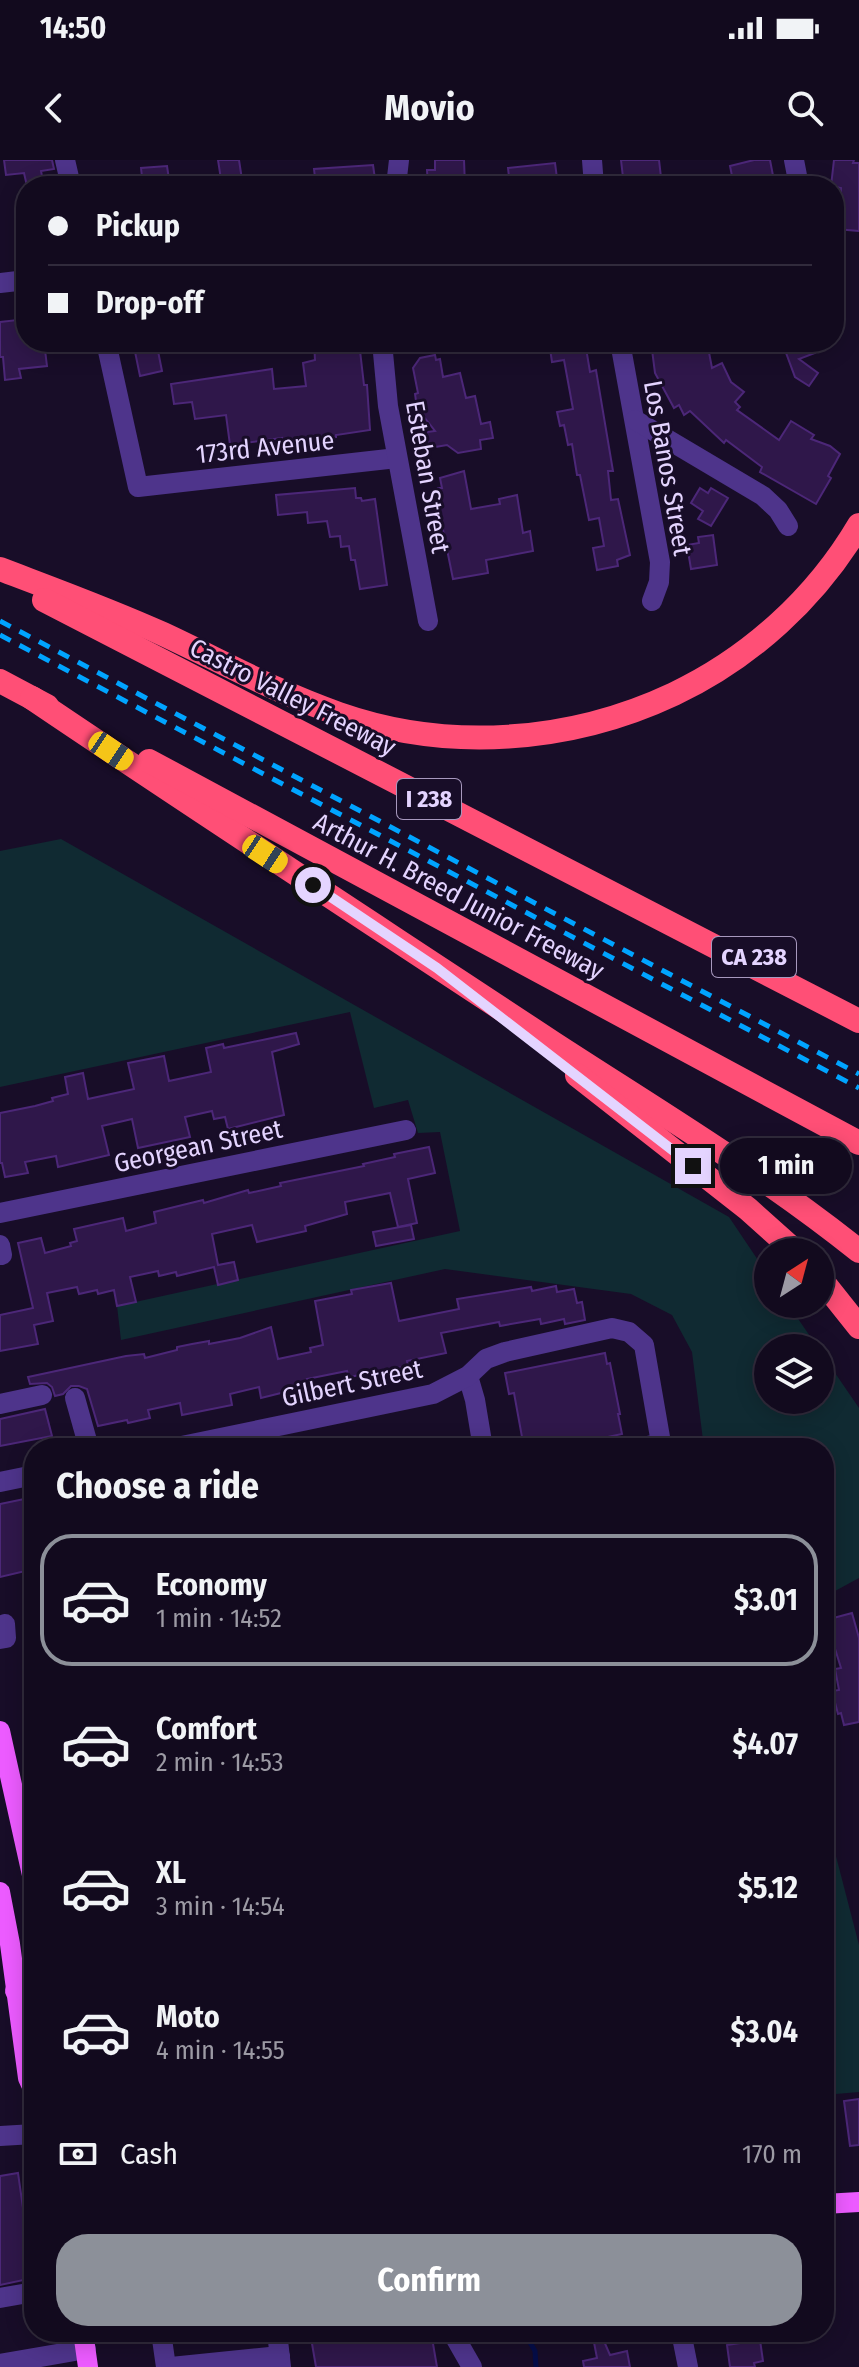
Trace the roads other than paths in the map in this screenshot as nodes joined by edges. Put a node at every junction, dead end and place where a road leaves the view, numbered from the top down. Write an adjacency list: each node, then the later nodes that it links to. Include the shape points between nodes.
1 (108, 352): 5 (street, 173rd Avenue, via 138,487)
2 (383, 352): 5 (street, Esteban Street)
3 (622, 352): 4 (street, Los Banos Street)
4 (635, 420): 7 (street, via 763,496); 10 (street, Los Banos Street, via 660,562)
5 (397, 458): 11 (street, Esteban Street)
6 (859, 525): 8 (highway, via 835,562 782,620 703,678 649,705 593,724 496,738 416,733 340,715 126,618)
7 (788, 526)
8 (0, 569)
9 (0, 577): 14 (highway, Castro Valley Freeway / I 238)
10 (652, 601)
11 (428, 621)
12 (0, 681): 13 (highway)
13 (32, 698): 15 (highway); 19 (highway, Arthur H. Breed Junior Freeway)
14 (649, 913): 16 (highway, CA 238); 17 (highway, Castro Valley Freeway / I 238)
15 (406, 946): 21 (highway); 23 (highway, via 790,1199)
16 (859, 1002)
17 (859, 1021)
18 (406, 1130): 20 (street, Georgean Street)
19 (859, 1143)
20 (0, 1213)
21 (780, 1238)
22 (0, 1245): 24 (street)
23 (859, 1251)
24 (0, 1255)
25 (834, 1296): 26 (highway)
26 (859, 1327)
27 (468, 1376): 32 (street, Gilbert Street, via 433,1394); 33 (street); 34 (street, Gilbert Street, via 486,1359 505,1352 612,1328 629,1332 644,1345)
28 (42, 1395): 30 (street)
29 (75, 1398): 31 (street)
30 (0, 1404)
31 (86, 1438)
32 (220, 1438)
33 (481, 1438)
34 (660, 1438)
35 (24, 1477): 36 (street)
36 (0, 1482)
37 (0, 1731): 38 (main road)
38 (24, 1839)
39 (0, 1892): 40 (main road)
40 (16, 1992): 41 (main road)
41 (24, 2049)
42 (24, 2135): 43 (street)
43 (0, 2136)
44 (859, 2202): 45 (main road)
45 (834, 2203)
46 (24, 2294): 47 (street)
47 (0, 2298)
48 (163, 2342): 54 (street)
49 (458, 2342): 55 (street)
50 (683, 2342): 56 (street)
51 (86, 2349): 53 (street)
52 (280, 2361): 54 (street)
53 (0, 2364)
54 (169, 2367)
55 (472, 2367)
56 (688, 2367)

